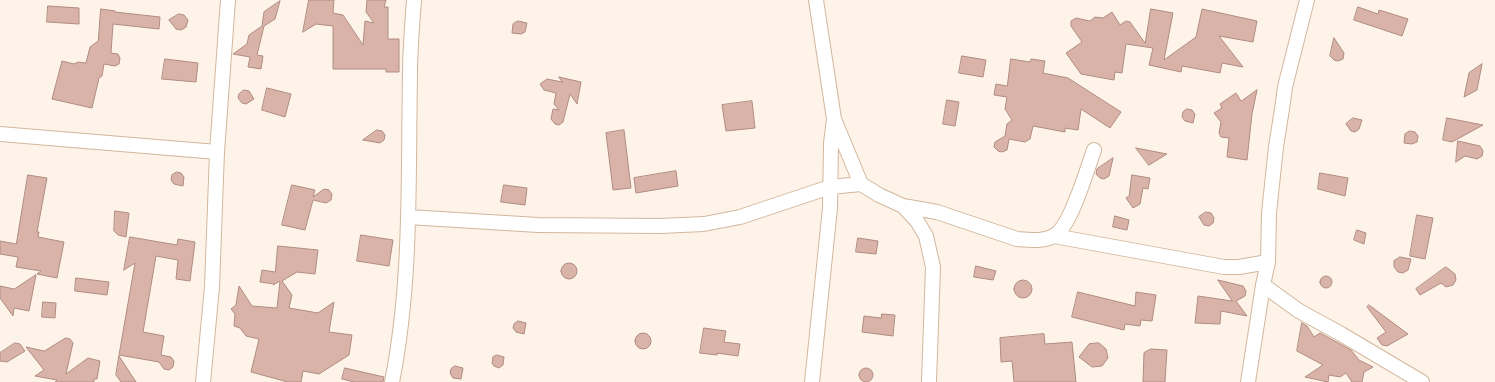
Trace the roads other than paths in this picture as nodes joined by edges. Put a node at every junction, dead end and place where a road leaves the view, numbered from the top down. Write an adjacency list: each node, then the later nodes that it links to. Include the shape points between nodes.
1 (228, 0): 8 (street)
2 (414, 0): 12 (street)
3 (816, 0): 5 (street)
4 (1307, 0): 14 (street, via 1285,87 1276,147)
5 (834, 119): 9 (street); 10 (street, via 830,143)
6 (0, 134): 8 (street)
7 (1094, 150): 13 (street, via 1073,208 1060,232)
8 (216, 152): 16 (street, via 212,287)
9 (861, 184): 10 (street); 11 (street)
10 (830, 187): 12 (street, via 740,218 704,224 538,225); 18 (street, via 829,227)
11 (903, 206): 13 (street, via 937,212 1017,239); 19 (street, via 926,236 933,267)
12 (408, 217): 17 (street, via 402,319)
13 (1054, 236): 14 (street, via 1224,267)
14 (1268, 262): 15 (street)
15 (1263, 285): 20 (street); 21 (street, via 1299,311)
16 (203, 382)
17 (392, 382)
18 (812, 382)
19 (929, 382)
20 (1248, 382)
21 (1422, 382)

